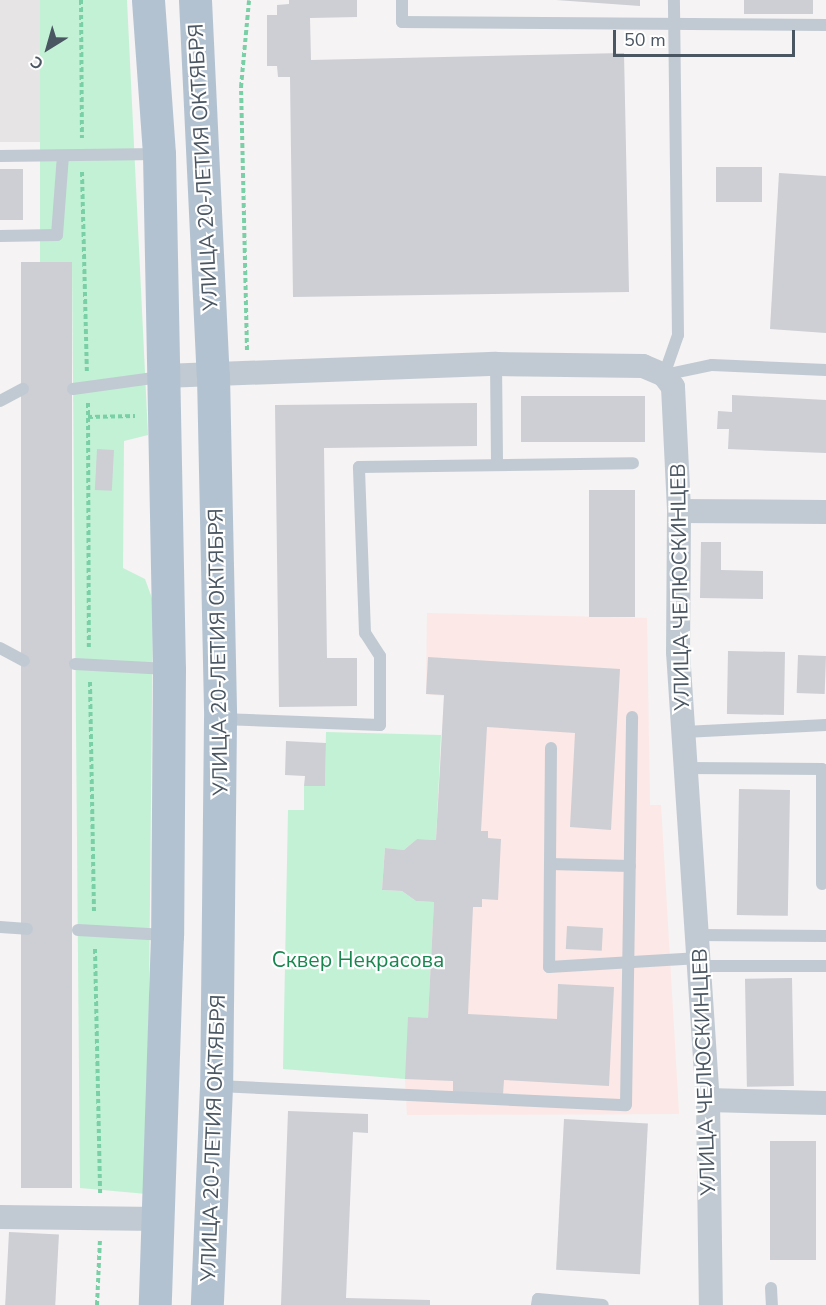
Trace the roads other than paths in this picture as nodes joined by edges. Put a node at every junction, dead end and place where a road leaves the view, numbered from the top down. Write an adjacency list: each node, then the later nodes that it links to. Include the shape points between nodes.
1 (148, 0): 7 (main road, УЛИЦА 20-ЛЕТИЯ ОКТЯБРЯ)
2 (195, 0): 13 (main road, УЛИЦА 20-ЛЕТИЯ ОКТЯБРЯ)
3 (402, 0): 5 (lane, via 402,22)
4 (674, 0): 5 (lane)
5 (674, 23): 6 (lane); 14 (lane, via 678,335)
6 (826, 25)
7 (159, 154): 9 (lane); 15 (main road, УЛИЦА 20-ЛЕТИЯ ОКТЯБРЯ)
8 (0, 156): 9 (lane)
9 (63, 156): 10 (lane, via 57,235)
10 (0, 236)
11 (496, 364): 13 (street); 14 (street, via 643,366); 20 (lane)
12 (826, 370): 14 (lane, via 712,365)
13 (213, 375): 15 (street); 28 (main road, УЛИЦА 20-ЛЕТИЯ ОКТЯБРЯ)
14 (664, 375): 21 (street, УЛИЦА ЧЕЛЮСКИНЦЕВ, via 673,387 676,403)
15 (163, 376): 17 (lane); 26 (main road, УЛИЦА 20-ЛЕТИЯ ОКТЯБРЯ)
16 (23, 389): 18 (lane)
17 (74, 389)
18 (0, 401)
19 (633, 463): 20 (lane)
20 (497, 465): 28 (lane, via 359,467 365,633 380,656 380,725)
21 (679, 511): 22 (street); 30 (street, УЛИЦА ЧЕЛЮСКИНЦЕВ, via 678,652)
22 (826, 512)
23 (0, 648): 24 (lane)
24 (24, 661)
25 (75, 664): 26 (lane)
26 (169, 669): 39 (main road, УЛИЦА 20-ЛЕТИЯ ОКТЯБРЯ)
27 (632, 717): 34 (lane)
28 (220, 719): 44 (main road, УЛИЦА 20-ЛЕТИЯ ОКТЯБРЯ)
29 (826, 725): 30 (lane)
30 (684, 732): 32 (street, УЛИЦА ЧЕЛЮСКИНЦЕВ)
31 (551, 748): 33 (lane)
32 (687, 768): 35 (lane, via 822,769); 41 (street, УЛИЦА ЧЕЛЮСКИНЦЕВ)
33 (550, 864): 34 (lane); 42 (lane, via 549,967)
34 (630, 866): 42 (lane)
35 (822, 884)
36 (0, 927): 37 (lane)
37 (27, 929)
38 (78, 930): 39 (lane)
39 (167, 935): 48 (main road, УЛИЦА 20-ЛЕТИЯ ОКТЯБРЯ)
40 (826, 936): 41 (lane)
41 (700, 953): 42 (lane); 43 (lane); 45 (street, УЛИЦА ЧЕЛЮСКИНЦЕВ)
42 (628, 963): 44 (lane, via 627,1105)
43 (826, 966)
44 (216, 1086): 51 (main road, УЛИЦА 20-ЛЕТИЯ ОКТЯБРЯ)
45 (708, 1100): 46 (street); 54 (street, УЛИЦА ЧЕЛЮСКИНЦЕВ)
46 (826, 1102)
47 (0, 1217): 48 (street)
48 (158, 1219): 50 (main road, УЛИЦА 20-ЛЕТИЯ ОКТЯБРЯ)
49 (771, 1288): 55 (lane)
50 (155, 1305)
51 (207, 1305)
52 (537, 1305): 53 (lane, via 537,1299)
53 (603, 1305)
54 (711, 1305)
55 (772, 1305)

